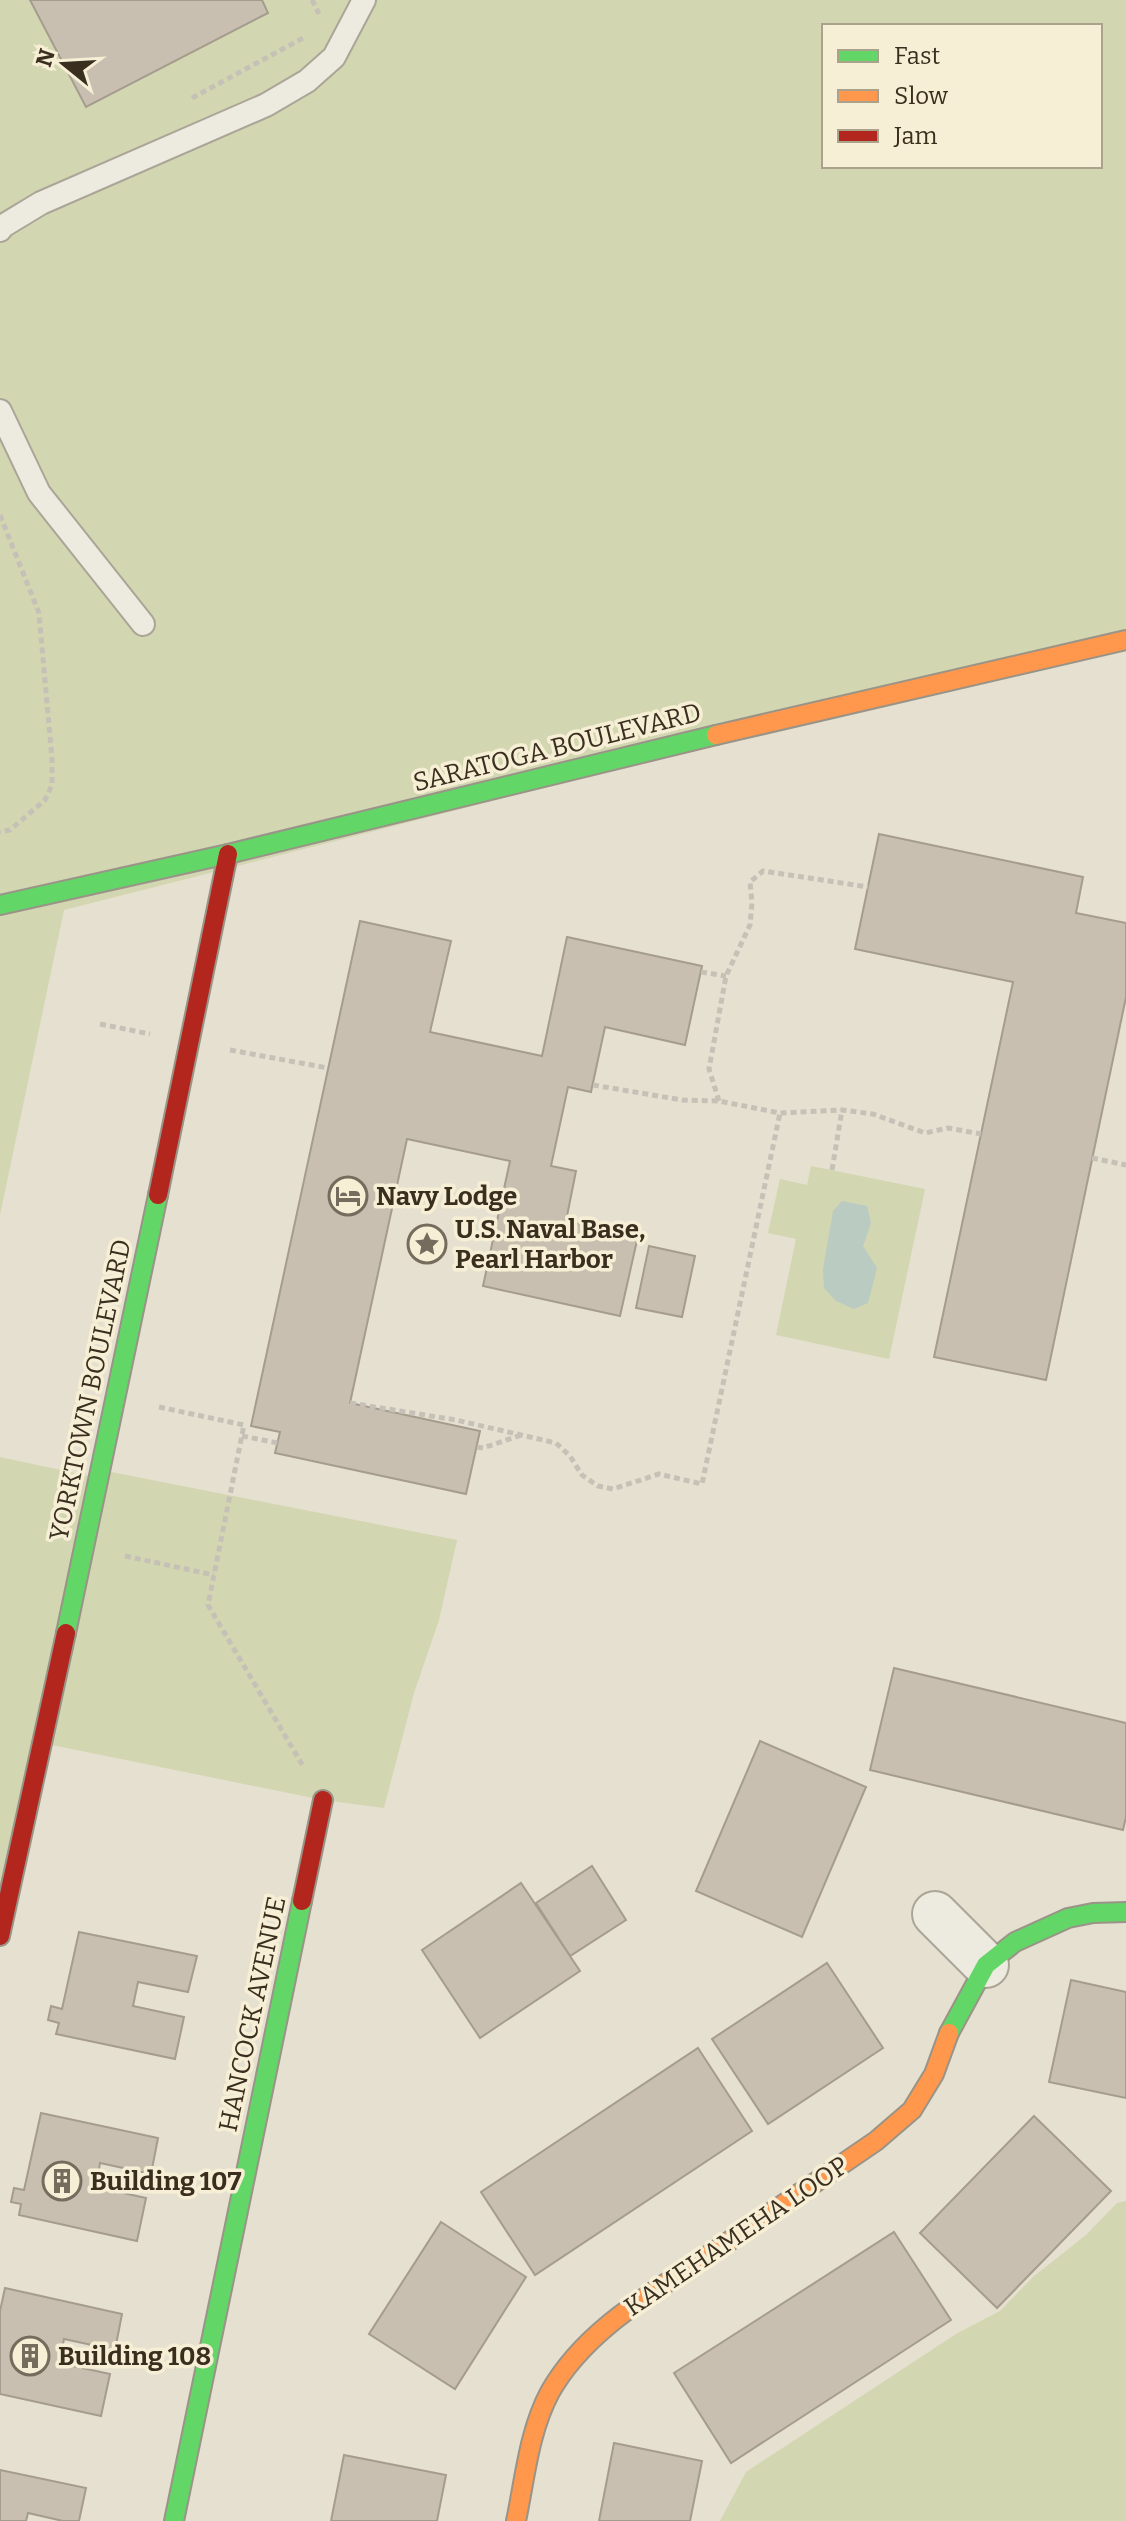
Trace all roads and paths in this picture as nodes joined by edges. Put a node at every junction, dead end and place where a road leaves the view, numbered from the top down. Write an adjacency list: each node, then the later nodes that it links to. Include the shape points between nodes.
1 (312, 0): 3 (path)
2 (364, 0): 6 (lane, via 334,57 307,81 266,105 41,203)
3 (321, 24)
4 (313, 33): 5 (path)
5 (181, 104)
6 (0, 230)
7 (0, 411): 9 (lane, via 39,493)
8 (0, 515): 11 (path, via 39,613 52,785 45,800 10,830)
9 (143, 624)
10 (1126, 640): 12 (street, SARATOGA BOULEVARD)
11 (0, 832)
12 (228, 854): 14 (street, SARATOGA BOULEVARD); 25 (street, YORKTOWN BOULEVARD)
13 (868, 887): 16 (path, via 763,871 750,882 750,925)
14 (0, 905)
15 (701, 972): 16 (path)
16 (726, 976): 18 (path, via 709,1069)
17 (593, 1085): 18 (path)
18 (719, 1101): 20 (path)
19 (842, 1110): 20 (path); 21 (path, via 873,1114 925,1133 948,1128); 24 (path)
20 (780, 1113): 27 (path, via 702,1484 659,1474 613,1489 598,1486 556,1443)
21 (981, 1134)
22 (1092, 1158): 23 (path)
23 (1126, 1165)
24 (832, 1170)
25 (115, 1398): 28 (path, via 244,1425); 31 (street, YORKTOWN BOULEVARD)
26 (350, 1403): 27 (path)
27 (522, 1435): 30 (path)
28 (242, 1436): 29 (path); 32 (path)
29 (278, 1443)
30 (477, 1447)
31 (84, 1547): 32 (path); 36 (street, YORKTOWN BOULEVARD)
32 (214, 1575): 33 (path, via 208,1605)
33 (323, 1800): 38 (street, HANCOCK AVENUE)
34 (1126, 1912): 37 (street, KAMEHAMEHA LOOP, via 1068,1918 1015,1942)
35 (935, 1914): 37 (street)
36 (0, 1936)
37 (986, 1965): 39 (street, KAMEHAMEHA LOOP, via 912,2110 876,2141 620,2315 569,2363 536,2423)
38 (174, 2521)
39 (516, 2521)

